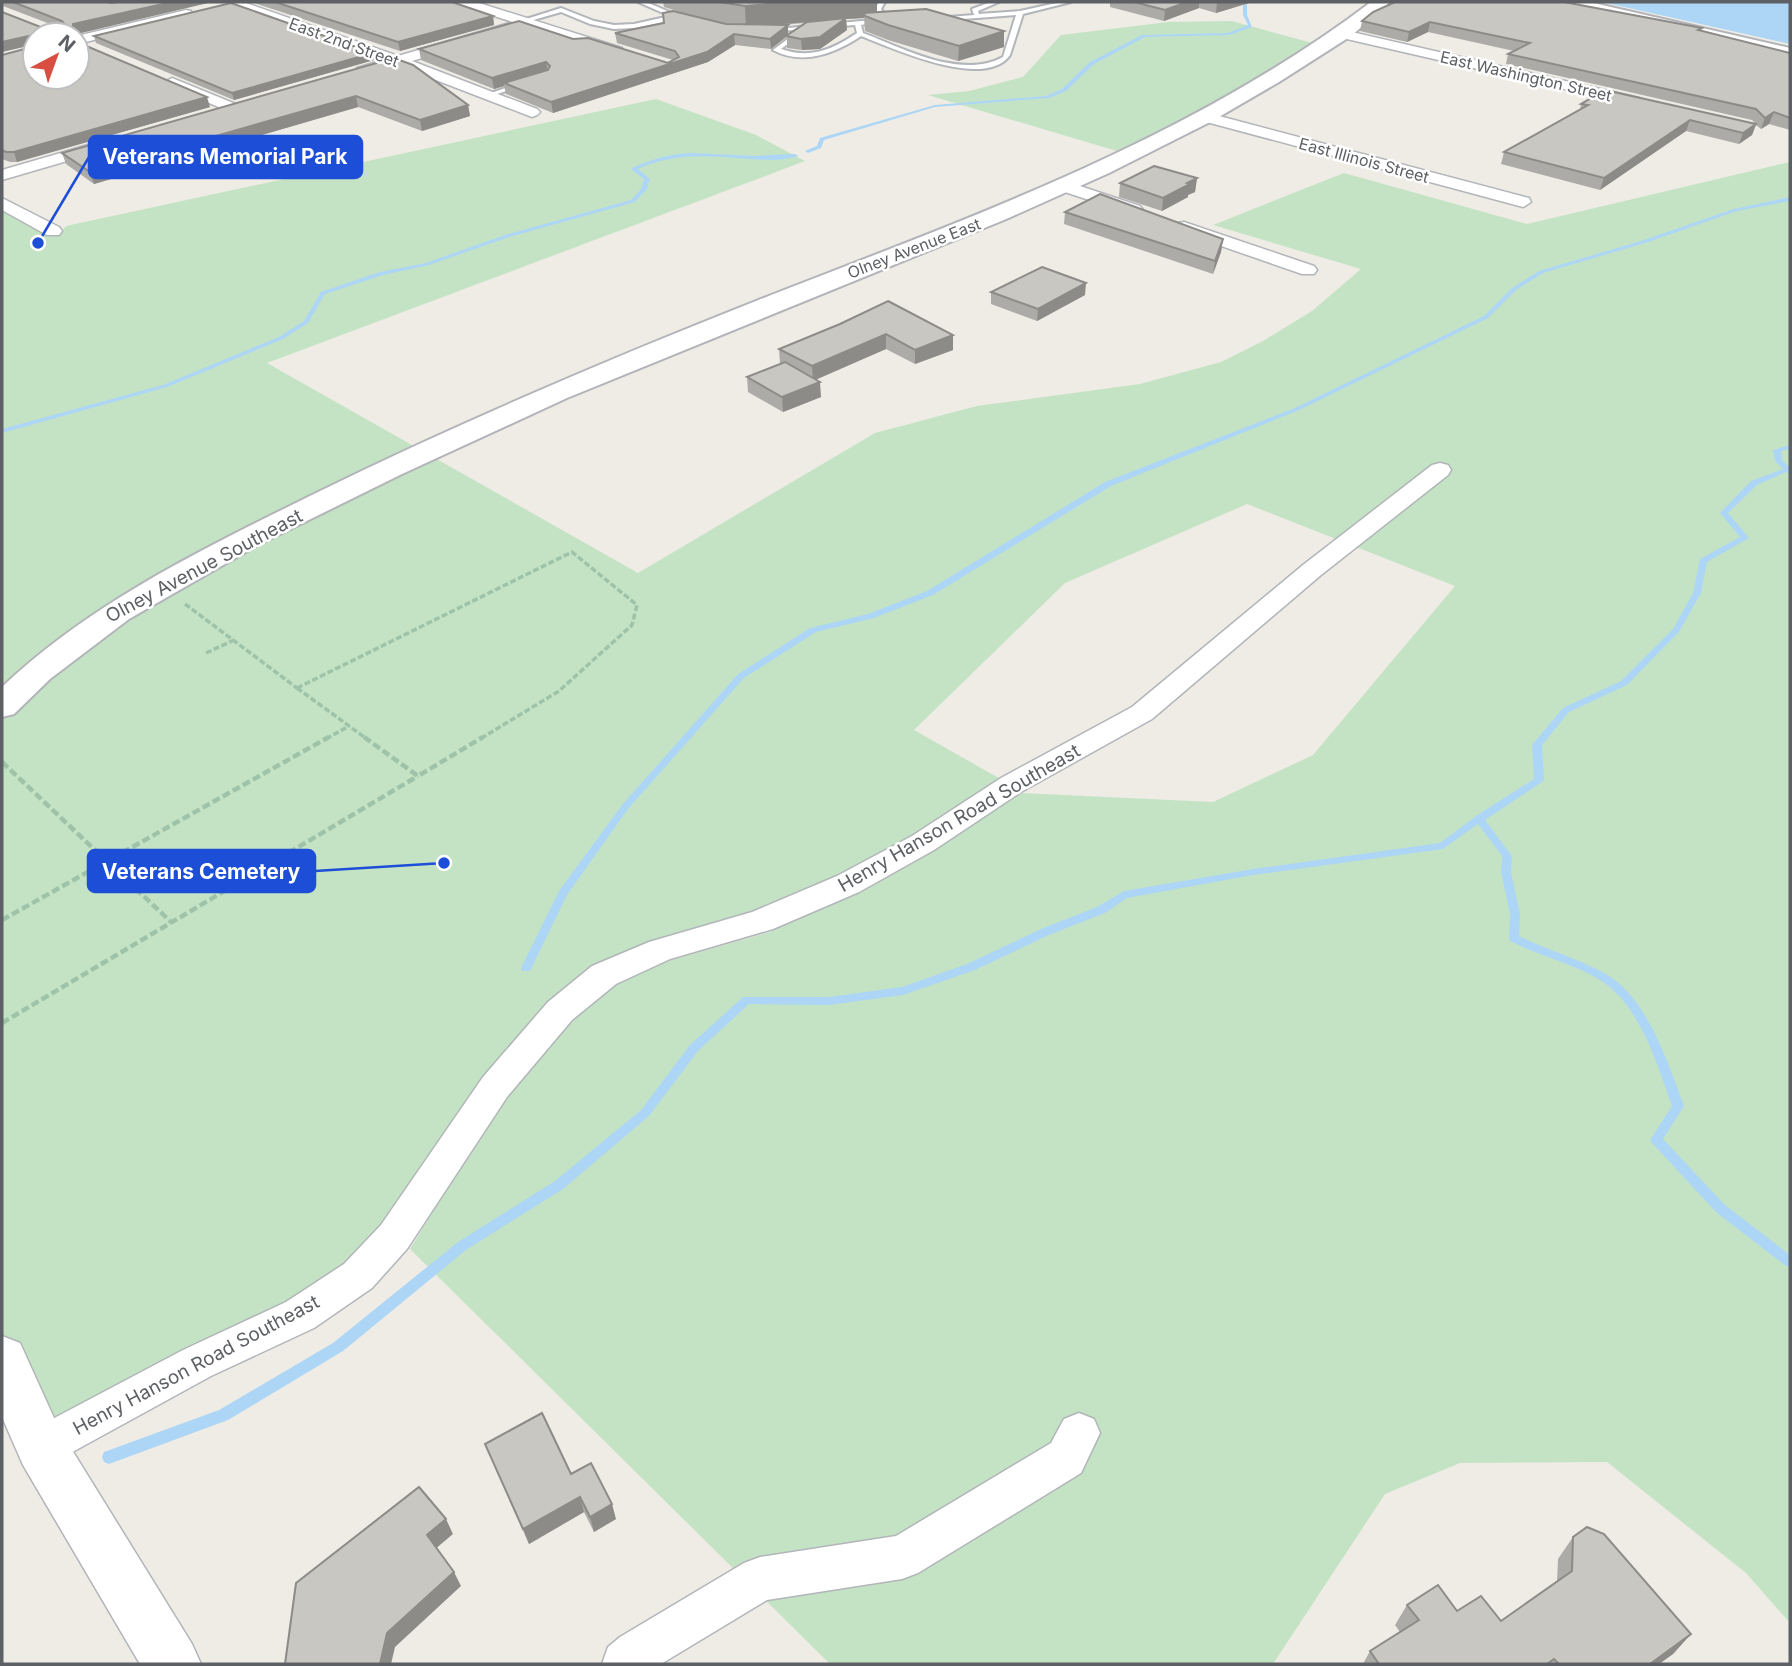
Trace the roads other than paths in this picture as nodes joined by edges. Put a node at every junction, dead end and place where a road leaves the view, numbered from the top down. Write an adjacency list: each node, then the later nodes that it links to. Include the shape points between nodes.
1 (464, 2): 19 (street)
2 (559, 2): 10 (lane)
3 (641, 2): 13 (lane)
4 (882, 2): 17 (lane, via 878,9)
5 (996, 2): 14 (lane, via 974,10)
6 (1068, 2): 12 (lane)
7 (1382, 2): 23 (main road, Olney Avenue East)
8 (1567, 2): 28 (main road)
9 (231, 3): 30 (street, East 2nd Street)
10 (562, 10): 13 (lane, via 614,27); 19 (lane)
11 (195, 12): 25 (street)
12 (1020, 13): 14 (lane); 24 (lane, via 1007,56 982,67 934,60)
13 (676, 16): 15 (lane)
14 (978, 18): 16 (lane)
15 (688, 19)
16 (925, 19)
17 (886, 20): 18 (lane); 20 (lane)
18 (899, 20)
19 (525, 22): 29 (street); 30 (street)
20 (858, 23): 21 (lane); 24 (lane)
21 (807, 27): 22 (lane); 24 (lane, via 776,50 823,54)
22 (758, 32)
23 (1343, 33): 35 (street, East Washington Street); 38 (main road, Olney Avenue East)
24 (860, 34)
25 (91, 38)
26 (91, 47): 27 (street)
27 (101, 52)
28 (1790, 53)
29 (631, 55)
30 (397, 60): 31 (street); 34 (street, East 2nd Street)
31 (346, 75)
32 (161, 78): 37 (street, via 239,106)
33 (534, 81): 34 (lane)
34 (488, 95): 36 (street, East 2nd Street)
35 (1659, 107)
36 (532, 112)
37 (207, 115)
38 (1204, 117): 41 (main road, Olney Avenue East); 42 (street, East Illinois Street)
39 (117, 141): 40 (street)
40 (2, 175)
41 (1065, 186): 45 (street); 46 (main road, Olney Avenue East, via 656,349)
42 (1523, 202)
43 (2, 203): 44 (street)
44 (53, 231)
45 (1308, 270)
46 (424, 452): 48 (main road, Olney Avenue Southeast, via 159,585 89,629)
47 (1440, 470): 51 (street, Henry Hanson Road Southeast, via 1142,713 1011,785 923,843 848,884 762,920 660,950 604,975 560,1011 495,1087 394,1237 358,1276 300,1315 197,1363)
48 (2, 706)
49 (2, 1359): 51 (street)
50 (1079, 1433): 53 (street, via 1066,1458 902,1557 760,1579)
51 (41, 1447): 52 (street)
52 (172, 1664)
53 (625, 1664)

